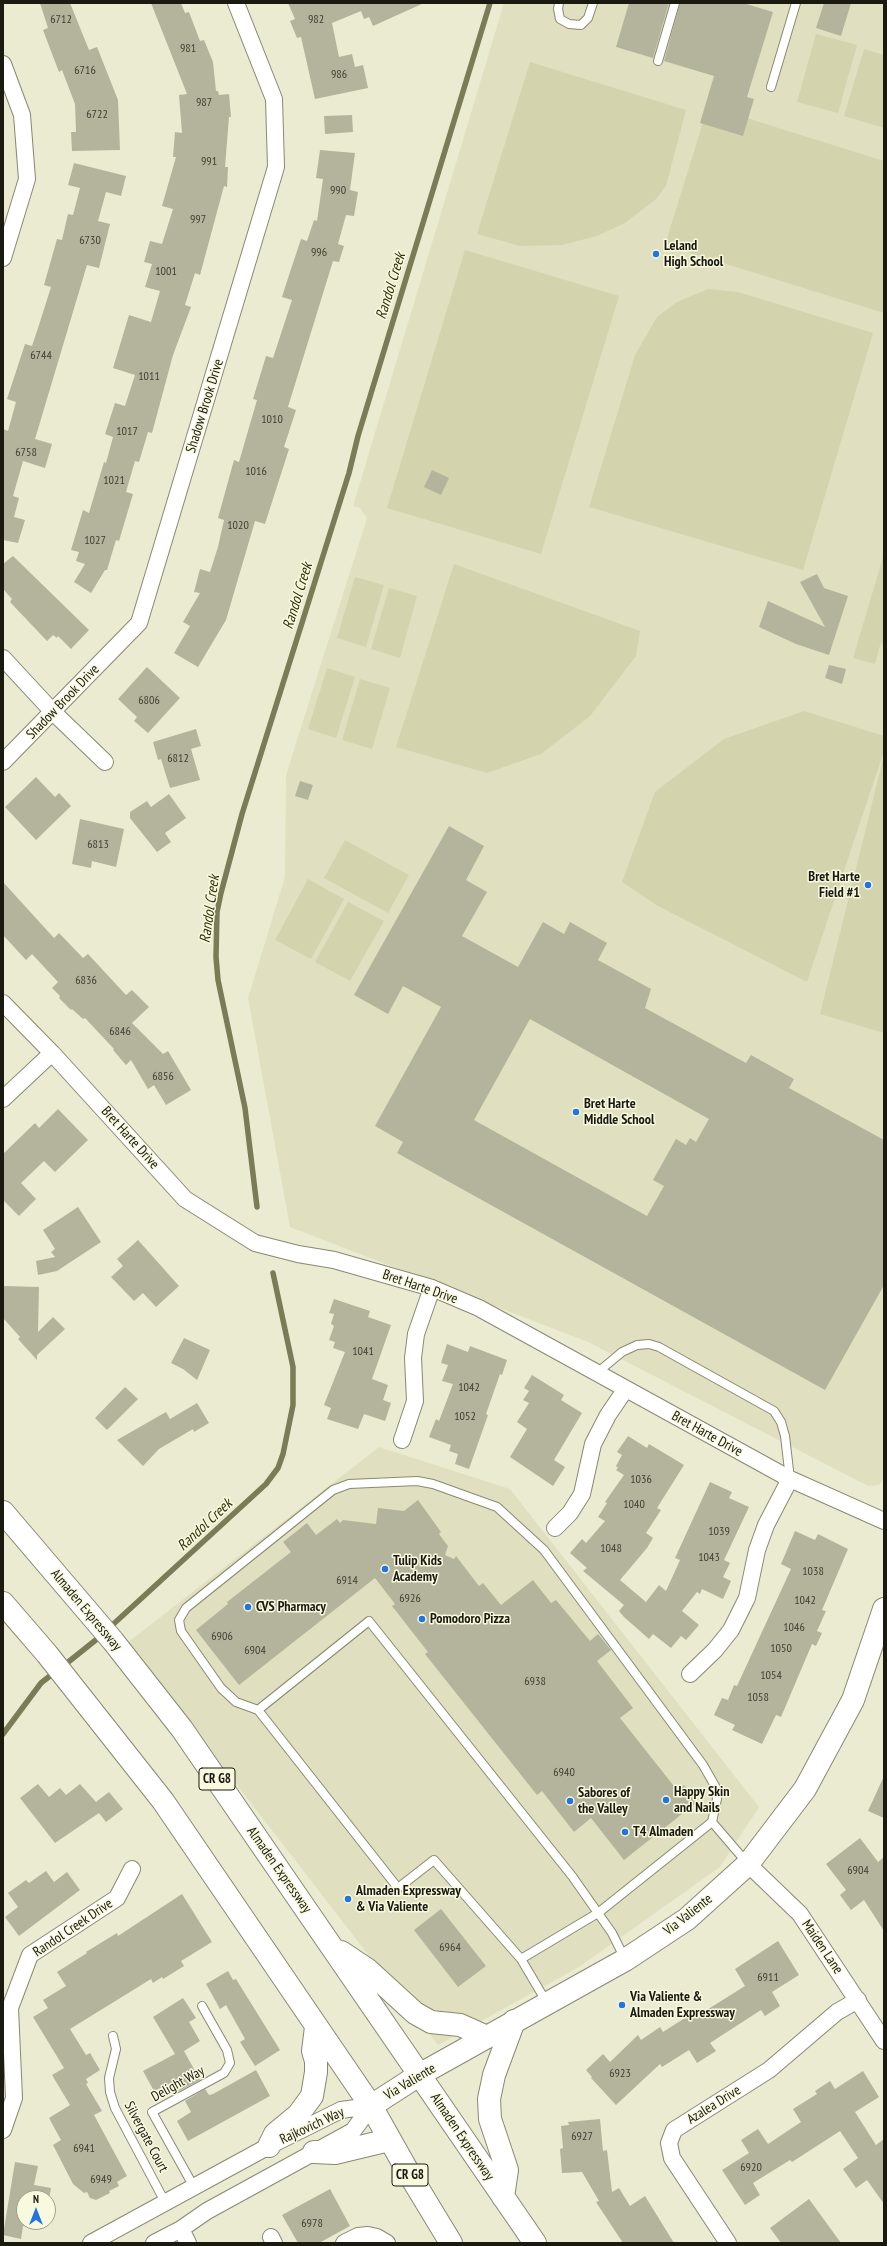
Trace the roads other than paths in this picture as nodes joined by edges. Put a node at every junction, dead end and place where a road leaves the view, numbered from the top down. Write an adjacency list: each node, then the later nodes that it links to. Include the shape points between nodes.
1 (236, 3): 11 (street, Shadow Brook Drive, via 274,99 276,167 139,623)
2 (559, 3): 3 (lane, via 560,19 569,24 581,25 588,18)
3 (592, 3)
4 (675, 3): 6 (lane)
5 (796, 3): 8 (lane)
6 (658, 61)
7 (3, 64): 9 (street, via 22,115 27,179)
8 (771, 87)
9 (3, 258)
10 (3, 658): 11 (street)
11 (53, 712): 12 (street, Shadow Brook Drive); 13 (street)
12 (3, 762)
13 (105, 762)
14 (3, 1003): 15 (street, Bret Harte Drive)
15 (52, 1053): 16 (street); 17 (street, Bret Harte Drive, via 185,1199 255,1243 334,1260)
16 (3, 1099)
17 (432, 1288): 18 (street, Bret Harte Drive, via 479,1308); 20 (street, via 416,1334 413,1358 415,1401)
18 (598, 1372): 19 (street, Bret Harte Drive); 21 (lane, via 622,1352 637,1345 648,1344 659,1347 774,1411 785,1436)
19 (625, 1390): 21 (street, Bret Harte Drive); 24 (street, via 593,1444 582,1494 570,1513)
20 (402, 1440)
21 (790, 1480): 23 (street, Bret Harte Drive); 27 (street, via 766,1525 757,1550 747,1598 731,1630)
22 (3, 1512): 33 (main road, Almaden Expressway / CR G8, via 114,1641 182,1729)
23 (884, 1521)
24 (555, 1528)
25 (3, 1603): 40 (main road, CR G8, via 163,1801)
26 (884, 1609): 30 (main road, Via Valiente, via 853,1700 805,1789)
27 (690, 1674)
28 (258, 1710): 29 (lane, via 236,1702 221,1688 181,1631 179,1620 186,1608 333,1490 349,1484 417,1481 433,1484 497,1507 544,1550 703,1765 715,1786 717,1799); 32 (lane, via 369,1621 512,1799); 34 (lane, via 398,1888 434,1860)
29 (712, 1822): 30 (lane); 32 (lane)
30 (748, 1864): 35 (main road, Via Valiente, via 687,1919); 36 (street, Maiden Lane, via 800,1914)
31 (132, 1869): 46 (street, Randol Creek Drive, via 117,1898 30,1955 10,2008 14,2098)
32 (598, 1913): 34 (lane); 35 (lane, via 612,1933)
33 (332, 1947): 42 (main road, via 368,1970 415,2013 431,2022 460,2025); 44 (main road, Almaden Expressway / CR G8)
34 (521, 1959): 37 (lane)
35 (625, 1960): 37 (main road, Via Valiente)
36 (858, 2000): 43 (street, Maiden Lane); 60 (street, Azalea Drive, via 837,2012 769,2070 674,2130 668,2143 672,2158)
37 (547, 2003): 39 (main road, Via Valiente)
38 (202, 2006): 50 (lane, Delight Way, via 227,2050 230,2063 224,2073 152,2112)
39 (514, 2021): 42 (main road, Via Valiente); 51 (main road, via 494,2075 489,2099 490,2119 507,2170)
40 (316, 2027): 45 (main road, CR G8); 48 (main road, via 313,2051 316,2072 312,2096 298,2115 275,2134)
41 (112, 2036): 52 (lane, Silvergate Court, via 116,2048 109,2078 115,2108)
42 (487, 2037): 44 (main road, Via Valiente)
43 (884, 2041)
44 (419, 2075): 45 (main road, Via Valiente); 51 (main road, Almaden Expressway / CR G8)
45 (371, 2106): 47 (main road, CR G8); 48 (street, Rajkovich Way, via 341,2110); 49 (street, Rajkovich Way, via 353,2131)
46 (3, 2130)
47 (390, 2140): 49 (main road, via 335,2153); 58 (main road, CR G8)
48 (269, 2146): 50 (street, Rajkovich Way)
49 (314, 2152): 53 (street, Rajkovich Way, via 207,2211)
50 (194, 2187): 52 (street, Rajkovich Way)
51 (503, 2197): 59 (main road, Almaden Expressway / CR G8)
52 (165, 2202): 54 (street, Rajkovich Way)
53 (185, 2236): 55 (street, Rajkovich Way)
54 (92, 2243)
55 (154, 2243)
56 (344, 2243): 57 (street, via 358,2236 368,2235)
57 (387, 2243)
58 (451, 2243)
59 (535, 2243)
60 (728, 2243)

